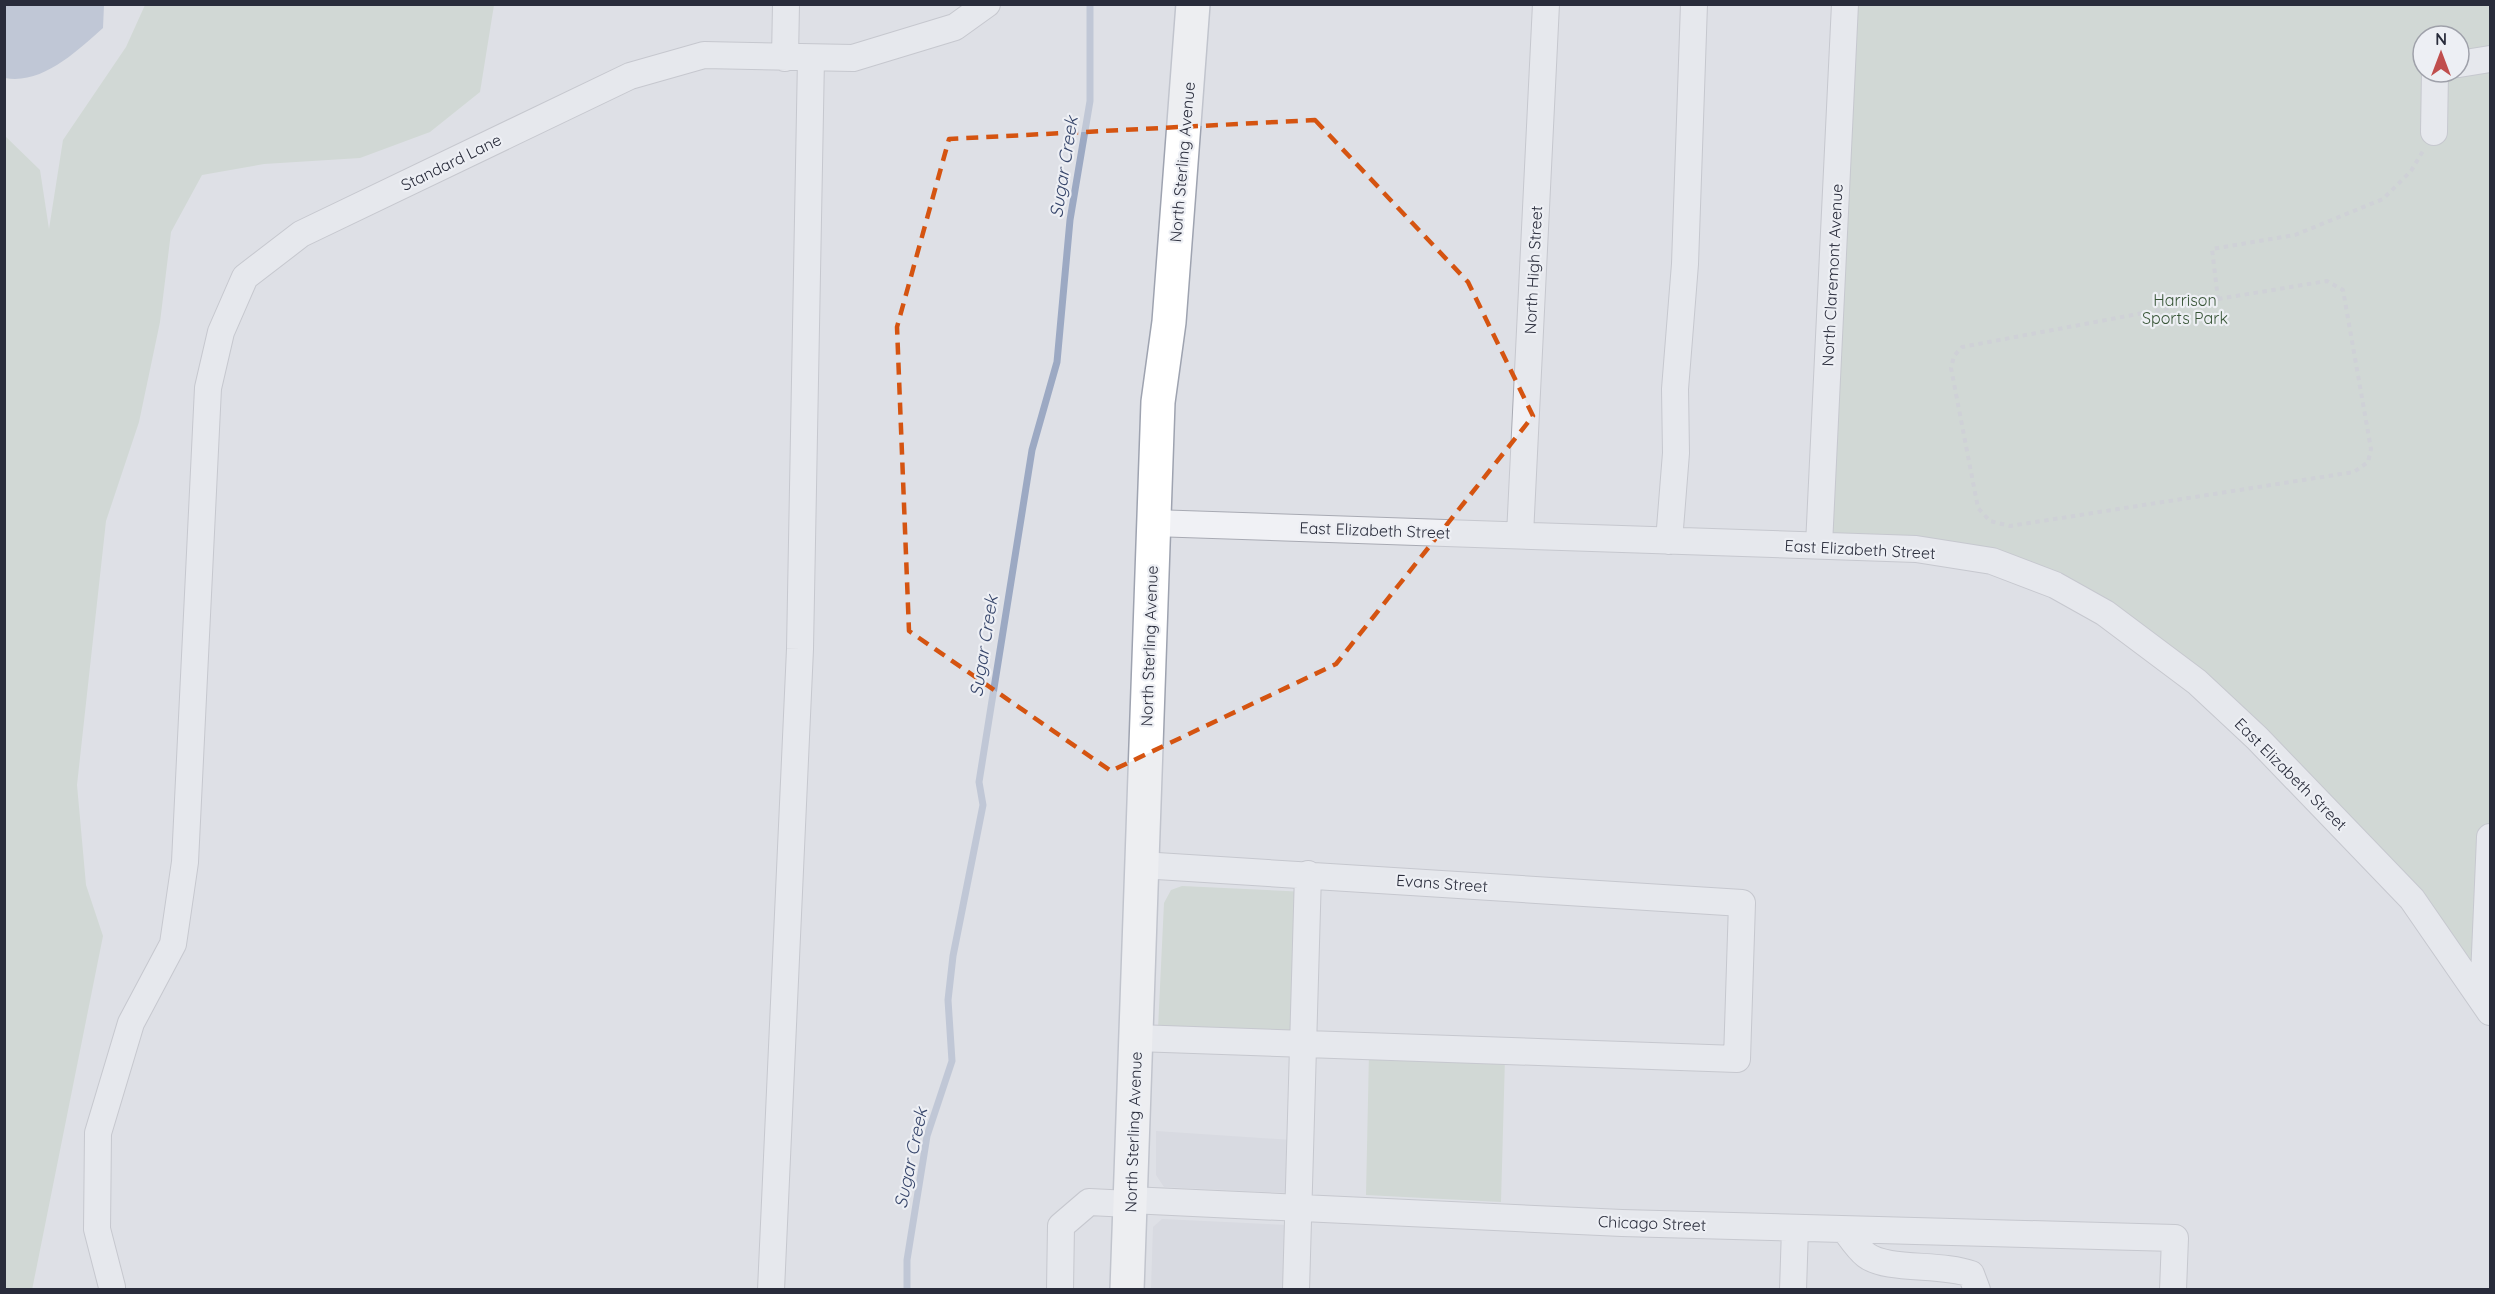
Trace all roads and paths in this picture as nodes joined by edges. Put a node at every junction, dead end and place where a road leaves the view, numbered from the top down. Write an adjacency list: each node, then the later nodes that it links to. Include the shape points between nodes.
1 (786, 4): 7 (street)
2 (987, 4): 8 (street, Standard Lane, via 955,27 899,45 853,58)
3 (1193, 4): 14 (main road, North Sterling Avenue, via 1169,322 1158,402)
4 (1546, 4): 15 (street, North High Street)
5 (1694, 4): 16 (street)
6 (1845, 4): 17 (street, North Claremont Avenue)
7 (785, 58): 8 (street, Standard Lane); 28 (street, Standard Lane, via 704,55 630,76 301,234 245,277 220,332 208,388 185,862 173,944 131,1023 98,1132 98,1229)
8 (811, 58): 29 (street, via 800,649)
9 (2490, 59): 10 (street)
10 (2471, 62)
11 (2435, 84): 12 (street)
12 (2434, 132): 13 (path, via 2411,171 2383,199 2295,235 2212,249)
13 (2218, 299): 13 (path, via 1962,347 1951,368 1977,508 1990,521 2010,526 2354,472 2368,462 2370,448 2343,290 2327,281)
14 (1153, 523): 15 (street, East Elizabeth Street); 19 (main road, North Sterling Avenue)
15 (1520, 535): 16 (street, East Elizabeth Street)
16 (1670, 541): 17 (street, East Elizabeth Street)
17 (1820, 545): 21 (street, East Elizabeth Street, via 1916,549 1992,561 2055,585 2105,613 2197,682 2257,738 2412,898)
18 (2490, 837): 21 (street)
19 (1141, 865): 20 (street, Evans Street); 22 (main road, North Sterling Avenue)
20 (1308, 874): 23 (street); 23 (street, Evans Street, via 1742,903 1737,1059)
21 (2487, 1006)
22 (1136, 1038): 23 (street); 24 (main road, North Sterling Avenue)
23 (1303, 1043): 25 (street)
24 (1130, 1202): 25 (street, Chicago Street); 30 (street, Chicago Street, via 1089,1202 1061,1226); 31 (main road, North Sterling Avenue)
25 (1298, 1208): 26 (street, Chicago Street); 32 (street)
26 (1795, 1228): 27 (street, Chicago Street); 33 (street)
27 (1845, 1230): 34 (street, via 1865,1255 1877,1262 1956,1268 1971,1274); 35 (street, Chicago Street, via 2175,1238)
28 (112, 1287)
29 (771, 1290)
30 (1060, 1290)
31 (1127, 1290)
32 (1296, 1290)
33 (1793, 1290)
34 (1977, 1290)
35 (2173, 1290)

